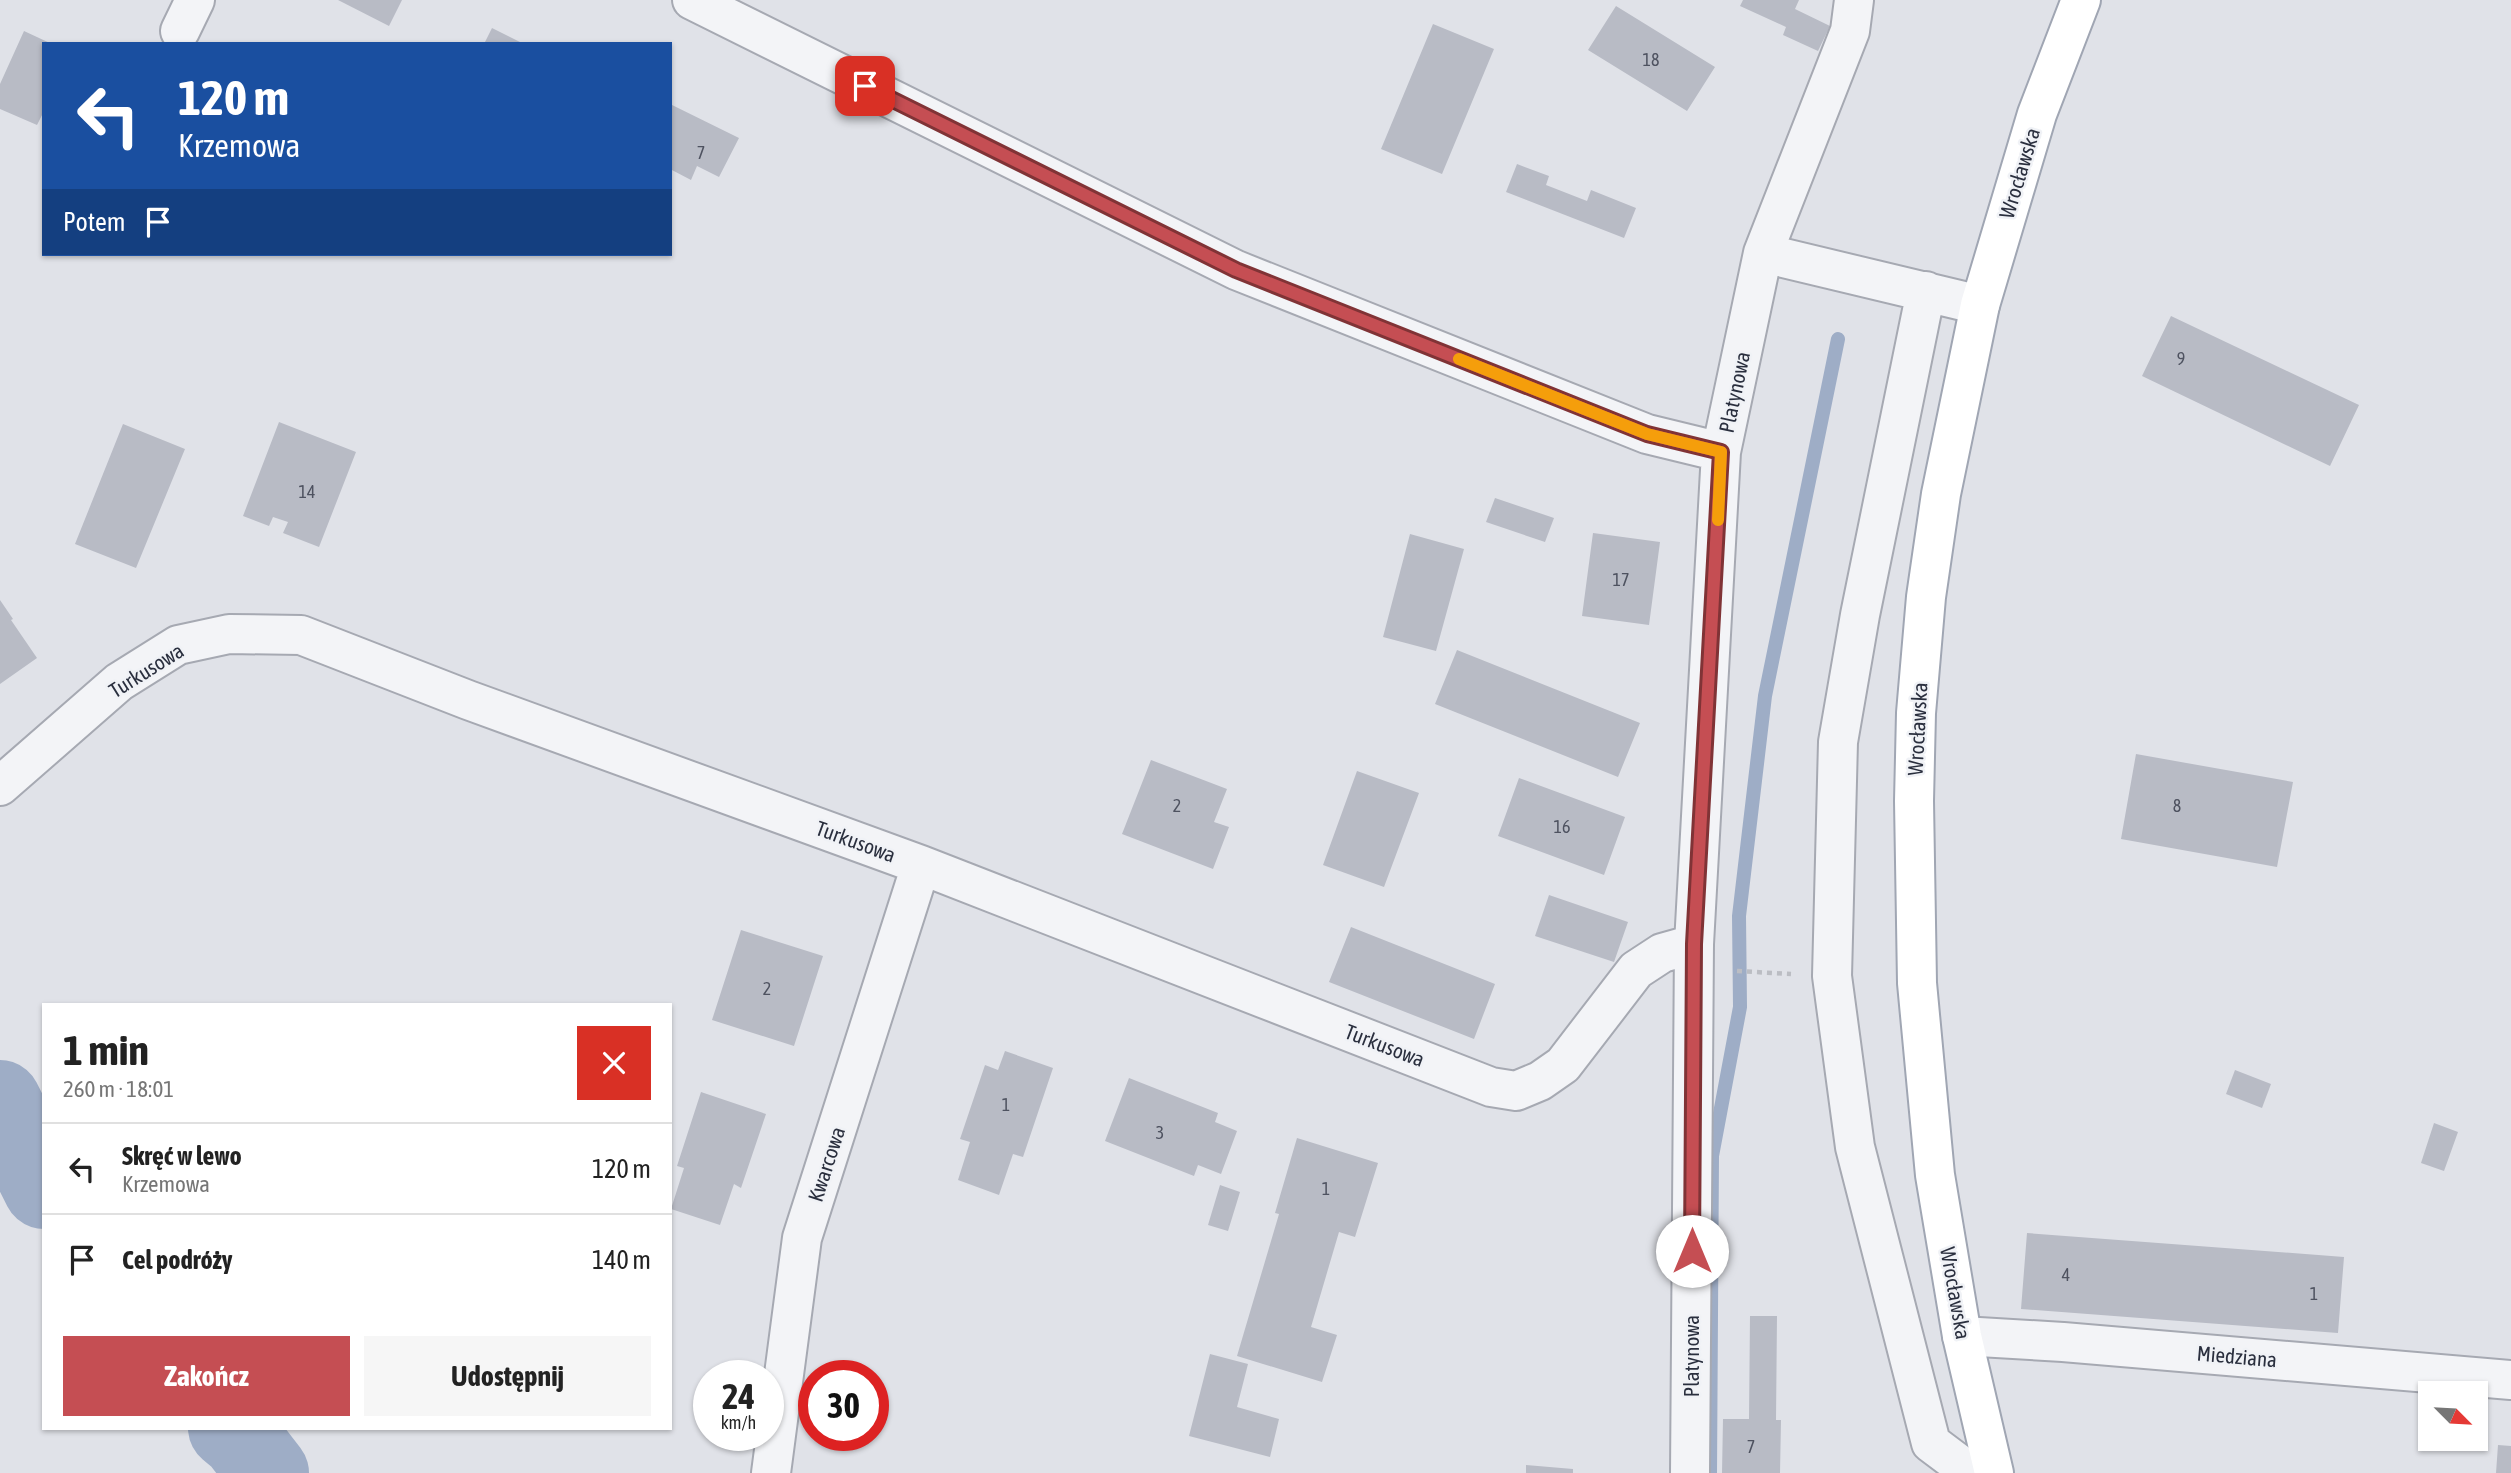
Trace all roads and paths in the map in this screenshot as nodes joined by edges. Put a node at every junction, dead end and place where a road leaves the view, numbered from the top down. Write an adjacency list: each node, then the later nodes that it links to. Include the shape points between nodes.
1 (692, 0): 7 (street, via 1236,270 1647,434)
2 (1854, 0): 4 (street, Platynowa, via 1850,31)
3 (2081, 0): 6 (main road, Wrocławska, via 2037,114)
4 (1763, 253): 5 (street); 7 (street, Platynowa)
5 (1926, 292): 6 (street); 17 (street, via 1862,601 1838,742 1832,976 1855,1147 1931,1443)
6 (1980, 304): 13 (main road, Wrocławska, via 1941,494 1926,597 1914,801 1918,997 1935,1175)
7 (1721, 452): 10 (street, Platynowa)
8 (0, 786): 9 (street, Turkusowa, via 120,682 178,645 229,634 301,635)
9 (921, 865): 10 (street, Turkusowa, via 1491,1087 1516,1091 1563,1065 1636,970 1662,953); 15 (street, Kwarcowa, via 802,1238)
10 (1694, 944): 16 (street, Platynowa)
11 (1731, 971): 12 (path)
12 (1766, 972)
13 (1962, 1336): 14 (street, Miedziana); 18 (main road, Wrocławska)
14 (2511, 1380)
15 (771, 1473)
16 (1690, 1473)
17 (1971, 1473)
18 (1994, 1473)

